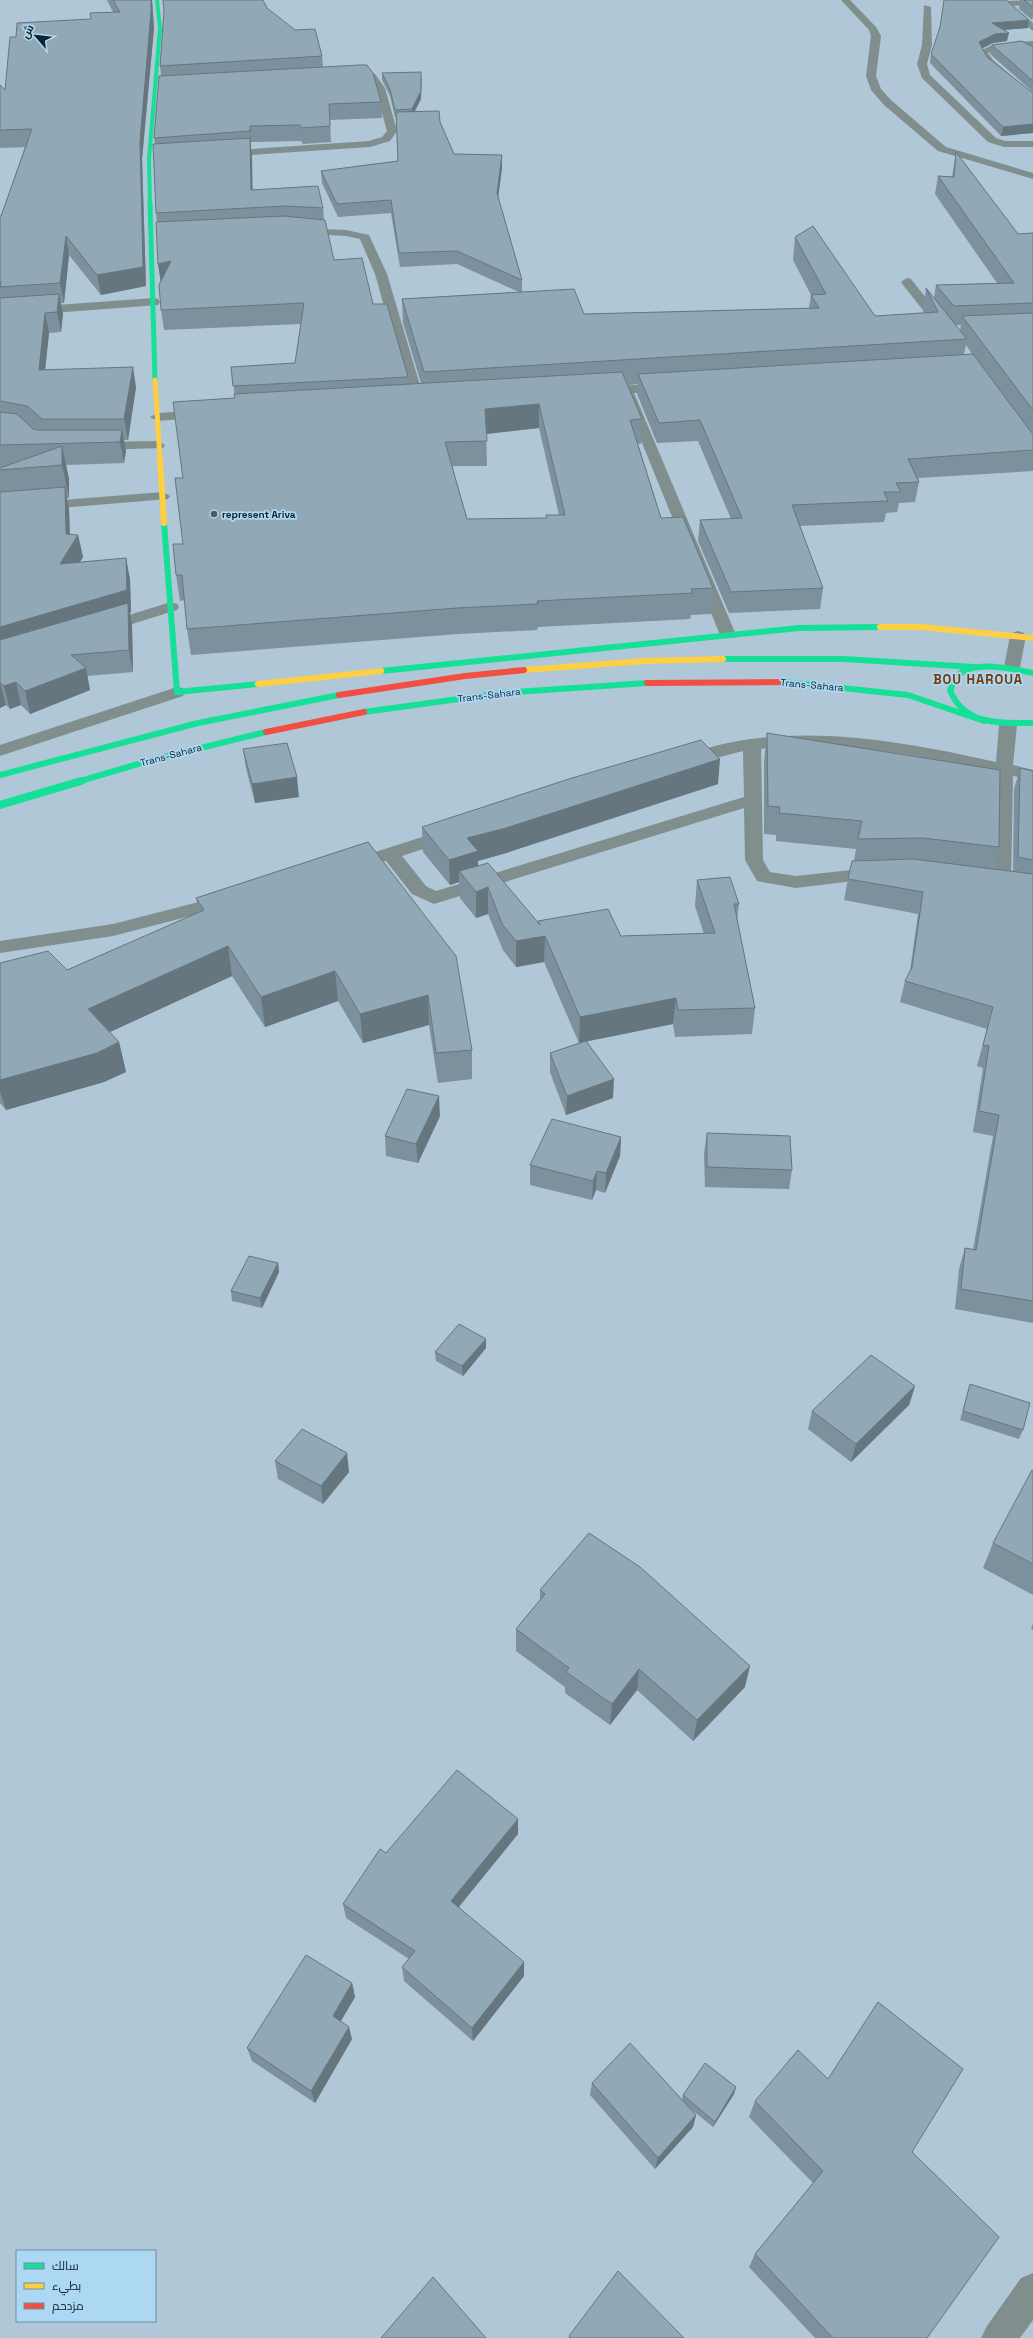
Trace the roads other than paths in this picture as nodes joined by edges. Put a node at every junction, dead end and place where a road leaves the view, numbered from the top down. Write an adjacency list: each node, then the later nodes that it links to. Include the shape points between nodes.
1 (157, 0): 14 (main road, via 160,28)
2 (845, 0): 11 (street, via 873,29 876,36 871,76 876,90 888,103 942,149)
3 (1033, 1): 5 (street, via 1006,4)
4 (927, 7): 9 (street, via 927,45 922,64 925,76 992,140 1004,144)
5 (1033, 28)
6 (1033, 44): 8 (street, via 994,47 983,52 990,63)
7 (338, 77): 10 (street, via 372,76 380,88 388,112 392,131 386,139 370,144)
8 (1033, 99)
9 (1033, 144)
10 (212, 155)
11 (1033, 176)
12 (284, 232): 23 (street, via 326,232 365,237 381,274)
13 (167, 236): 14 (street)
14 (151, 237): 16 (main road)
15 (907, 282): 18 (street)
16 (154, 302): 17 (street); 26 (main road)
17 (0, 312)
18 (951, 333)
19 (681, 386): 20 (street)
20 (628, 389): 21 (street); 33 (street)
21 (588, 392)
22 (434, 401): 23 (street)
23 (418, 402): 24 (street)
24 (404, 403)
25 (219, 414): 26 (street)
26 (157, 417): 27 (main road)
27 (158, 445): 28 (street); 29 (main road)
28 (82, 446)
29 (163, 496): 30 (street); 31 (main road)
30 (0, 509)
31 (171, 608): 32 (street); 38 (main road)
32 (90, 631)
33 (728, 635): 34 (main road, via 799,628 921,627); 38 (main road)
34 (1025, 637): 36 (street)
35 (974, 667): 36 (main road); 39 (main road, via 961,672 952,680 949,688 951,698 958,707); 46 (main road, Trans-Sahara, via 828,658 687,659 543,667 369,689 269,706 160,731)
36 (1012, 667): 37 (main road)
37 (1033, 674)
38 (177, 692): 43 (street)
39 (984, 722): 41 (main road); 49 (main road, Trans-Sahara, via 911,695 813,684 721,680 613,683 503,692 326,719 238,738 123,768)
40 (1033, 723): 41 (main road)
41 (1008, 725): 45 (street)
42 (752, 745): 44 (street, via 729,748); 45 (street, via 824,742 913,750); 48 (street)
43 (0, 751)
44 (670, 766)
45 (1004, 769): 47 (street); 54 (street)
46 (0, 775)
47 (1033, 775)
48 (752, 800): 51 (street, via 434,898 418,890); 53 (street, via 754,860 764,877 796,882 870,873)
49 (0, 805)
50 (466, 829): 51 (street)
51 (390, 853): 52 (street)
52 (334, 871)
53 (899, 874)
54 (1002, 885)
55 (239, 898): 56 (street, via 113,930)
56 (0, 947)
57 (1033, 2290): 58 (street)
58 (999, 2338)

